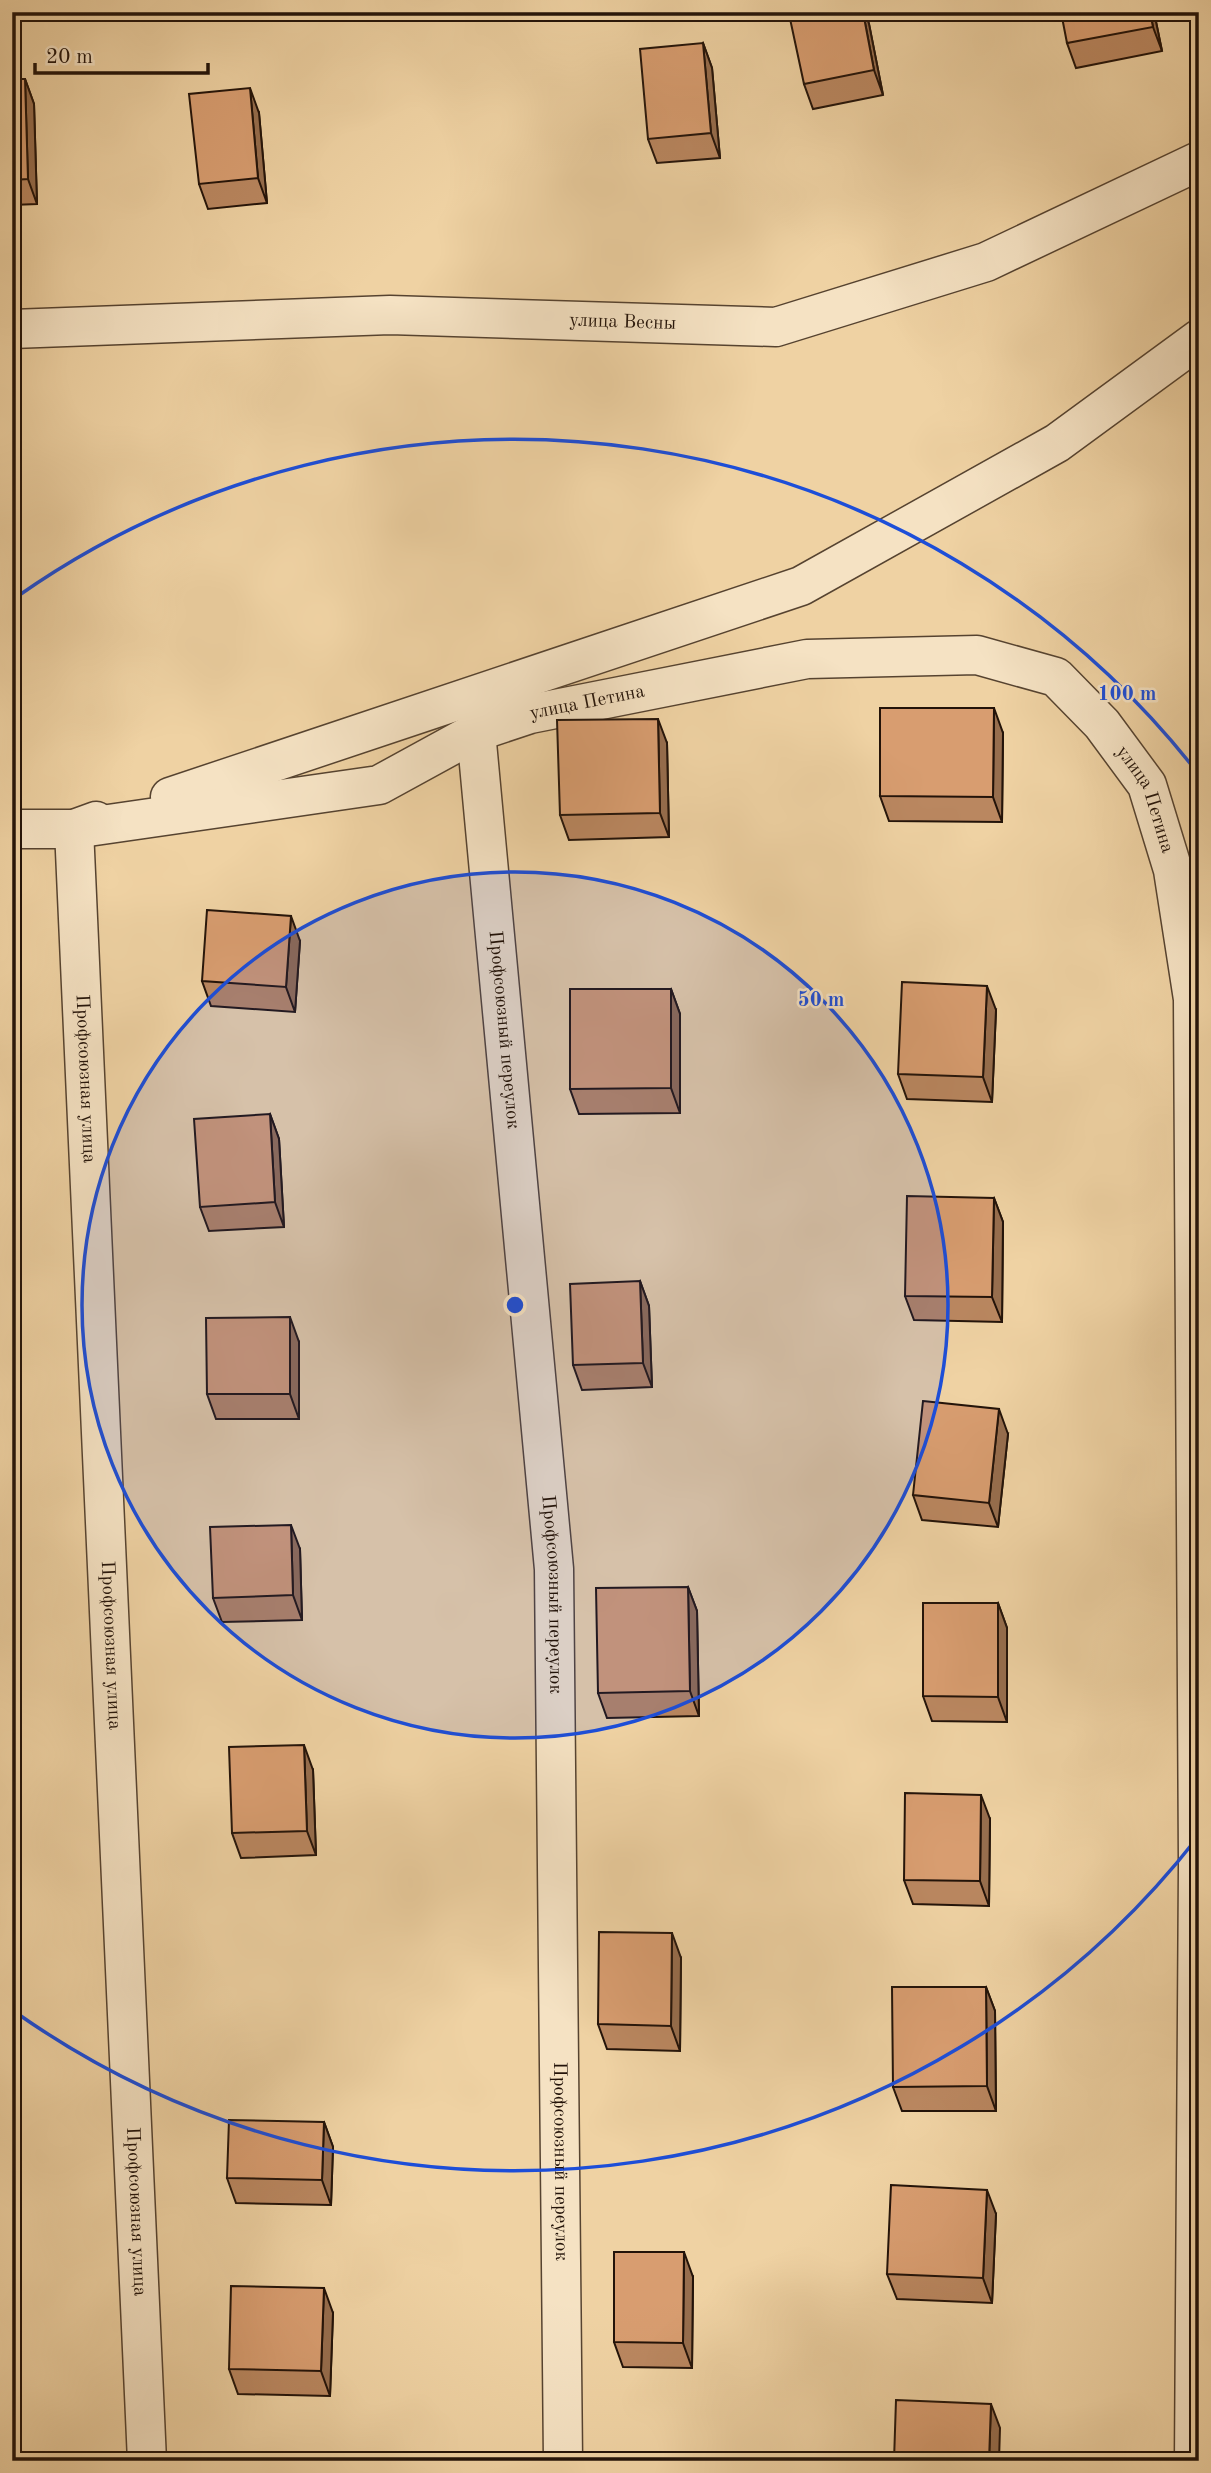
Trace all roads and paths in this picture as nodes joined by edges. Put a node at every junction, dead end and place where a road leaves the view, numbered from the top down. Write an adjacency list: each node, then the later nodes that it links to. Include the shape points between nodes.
1 (1199, 161): 2 (street, улица Весны, via 986,262 776,327 390,315)
2 (12, 329)
3 (1199, 339): 6 (street, via 1057,443 801,586)
4 (475, 732): 6 (street, улица Петина, via 379,785); 8 (street, Профсоюзный переулок, via 554,1569); 9 (street, улица Петина, via 530,714 807,659 977,655 1056,677 1102,723 1147,785 1173,870 1193,999 1198,1851)
5 (12, 829): 6 (street)
6 (74, 829): 7 (street, Профсоюзная улица)
7 (147, 2461)
8 (563, 2461)
9 (1194, 2461)

